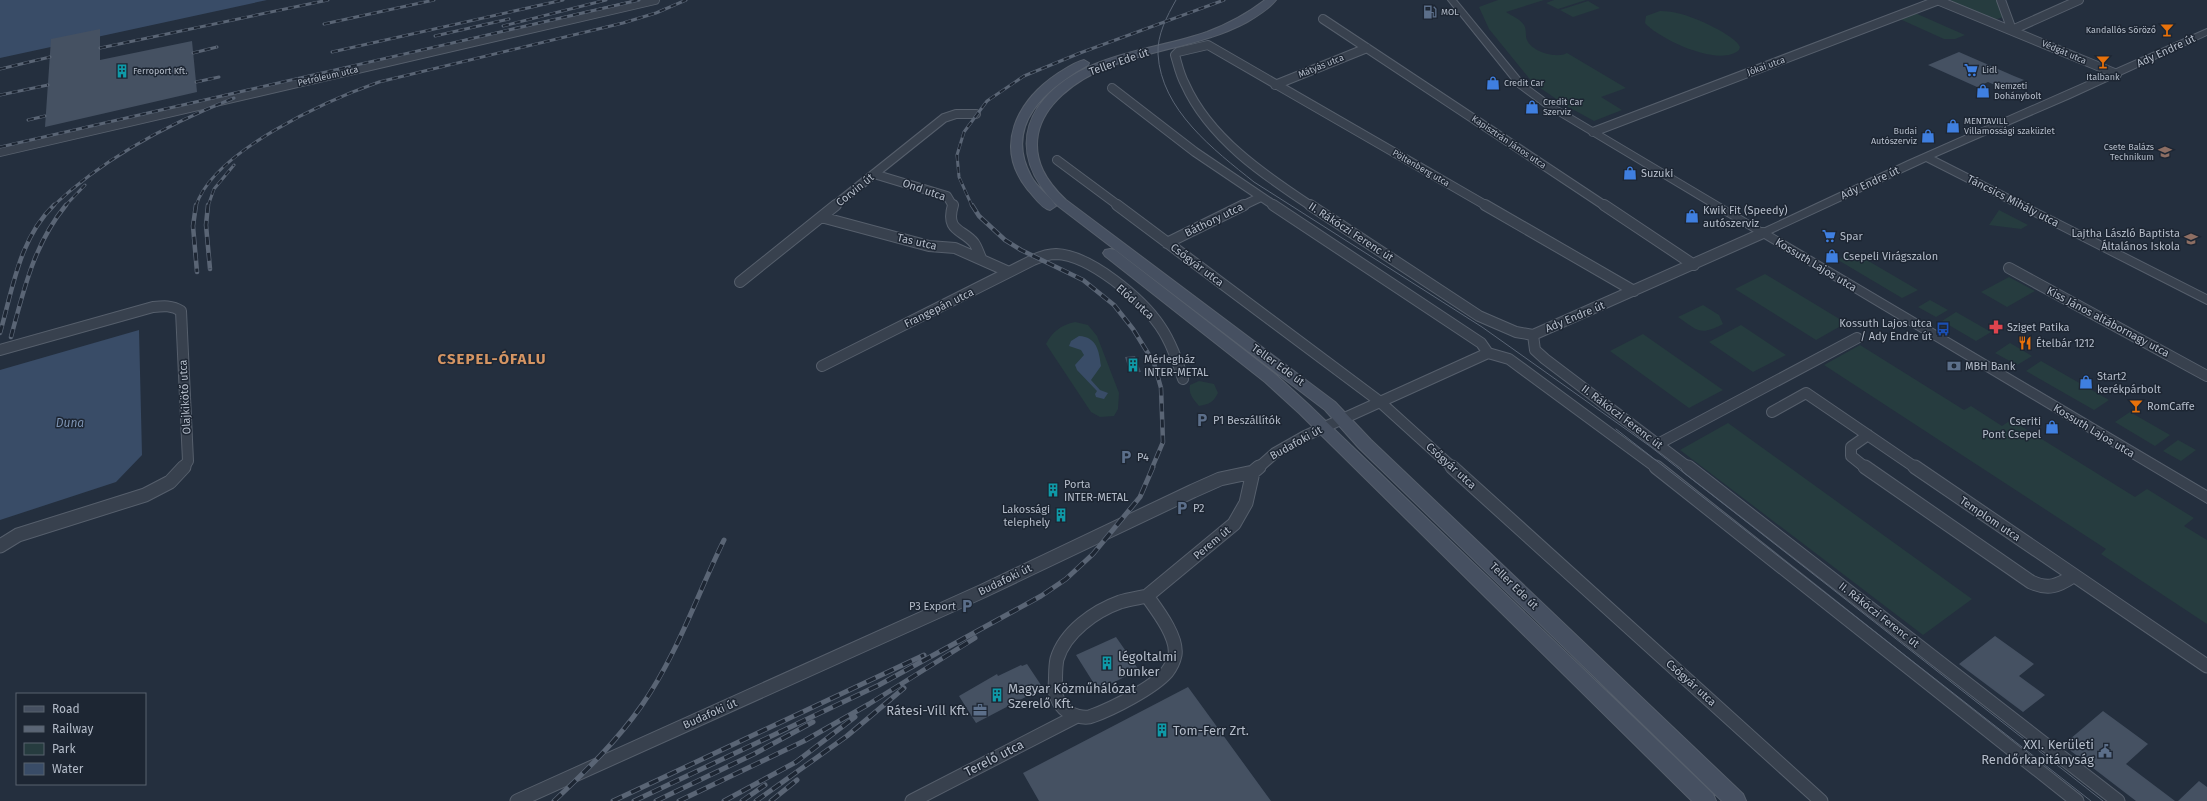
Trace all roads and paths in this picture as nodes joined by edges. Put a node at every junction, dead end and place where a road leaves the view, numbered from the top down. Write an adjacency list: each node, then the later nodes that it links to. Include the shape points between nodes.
1 (656, 0): 18 (street, Petróleum utca)
2 (1255, 0): 44 (main road, Teller Ede út, via 1218,21 1118,50 1083,64 1049,85 1022,115 1018,154 1022,171 1034,190 1052,208 1270,378)
3 (1271, 0): 43 (main road, Teller Ede út, via 1236,23 1190,40 1098,67 1076,78 1047,104 1032,133 1031,154 1042,182 1062,203 1309,388)
4 (1452, 0): 17 (street, Kossuth Lajos utca, via 1521,85)
5 (1938, 0): 9 (street, Védgát utca); 17 (street, Jókai utca)
6 (2001, 0): 9 (street)
7 (2079, 0): 9 (street)
8 (1323, 20): 12 (street, Kapisztrán János utca)
9 (2012, 30): 13 (street, Védgát utca)
10 (2207, 32): 13 (street, Ady Endre út)
11 (1208, 45): 14 (street, Pöltenberg utca); 34 (street, II. Rákóczi Ferenc út, via 1178,52 1175,55 1192,97 1227,141 1284,187 1479,316 1516,332)
12 (1367, 48): 14 (street, Mátyás utca); 28 (street, Kapisztrán János utca)
13 (2117, 74): 19 (street, Ady Endre út)
14 (1275, 85): 32 (street, Pöltenberg utca)
15 (1112, 88): 22 (street, II. Rákóczi Ferenc út, via 1195,152)
16 (976, 114): 21 (street, Corvin út, via 956,114 944,118)
17 (1593, 132): 24 (street, Kossuth Lajos utca)
18 (0, 152)
19 (1926, 157): 24 (street, Ady Endre út); 33 (street, Táncsics Mihály utca)
20 (1057, 160): 25 (street, Csőgyár utca)
21 (874, 174): 23 (street, Corvin út); 27 (street, Ond utca, via 947,196 953,206 950,215 954,226 959,233 974,243)
22 (1261, 197): 25 (street, Báthory utca); 37 (street, II. Rákóczi Ferenc út, via 1481,343)
23 (821, 217): 27 (street, Tas utca, via 929,246 955,248); 31 (street, Corvin út)
24 (1763, 234): 28 (street, Ady Endre út); 48 (street, Kossuth Lajos utca)
25 (1167, 243): 41 (street, Csőgyár utca)
26 (1056, 254): 30 (street, Frangepán utca); 40 (street, Előd utca, via 1087,263 1142,305 1167,337 1178,360)
27 (981, 258): 30 (street, Tas utca)
28 (1694, 264): 32 (street, Ady Endre út)
29 (2009, 268): 39 (street, Kiss János altábornagy utca)
30 (1009, 272): 38 (street, Frangepán utca)
31 (740, 282)
32 (1634, 291): 34 (street, Ady Endre út)
33 (2207, 300)
34 (1533, 335): 46 (street, II. Rákóczi Ferenc út, via 1535,350 1545,360)
35 (1857, 338): 46 (street)
36 (0, 350): 49 (street, Olajkikötő utca, via 153,307 176,307 181,311 188,461 180,474 165,486 145,495 18,535)
37 (1488, 354): 41 (street, Budafoki út); 59 (street, II. Rákóczi Ferenc út, via 1509,359 1637,452)
38 (822, 366)
39 (2207, 376)
40 (1183, 379)
41 (1379, 401): 43 (street, Budafoki út); 58 (street, Csőgyár utca)
42 (1772, 412): 45 (street, Templom utca, via 1806,393)
43 (1343, 417): 44 (street, Budafoki út); 57 (main road, Teller Ede út, via 1365,444)
44 (1324, 427): 47 (street, Budafoki út, via 1275,453); 56 (main road, Teller Ede út)
45 (1868, 436): 50 (street, Templom utca); 50 (street, via 1851,447 1851,456 1856,462 2023,578 2047,588 2056,588)
46 (1658, 444): 60 (street, II. Rákóczi Ferenc út)
47 (1253, 472): 51 (street, Perem út, via 1246,503 1234,524); 54 (street, Budafoki út, via 1220,479 1193,491 983,591)
48 (2207, 498)
49 (0, 546)
50 (2073, 576): 52 (street, Templom utca)
51 (1147, 596): 53 (street, Perem út, via 1120,602 1096,614 1064,643 1057,660 1055,693 1061,706); 53 (street, via 1166,623 1174,644 1175,655 1168,671 1151,686 1090,717)
52 (2207, 666)
53 (1077, 716): 55 (street, Terelő utca)
54 (517, 801)
55 (912, 801)
56 (1706, 801)
57 (1736, 801)
58 (1821, 801)
59 (2077, 801)
60 (2118, 801)

